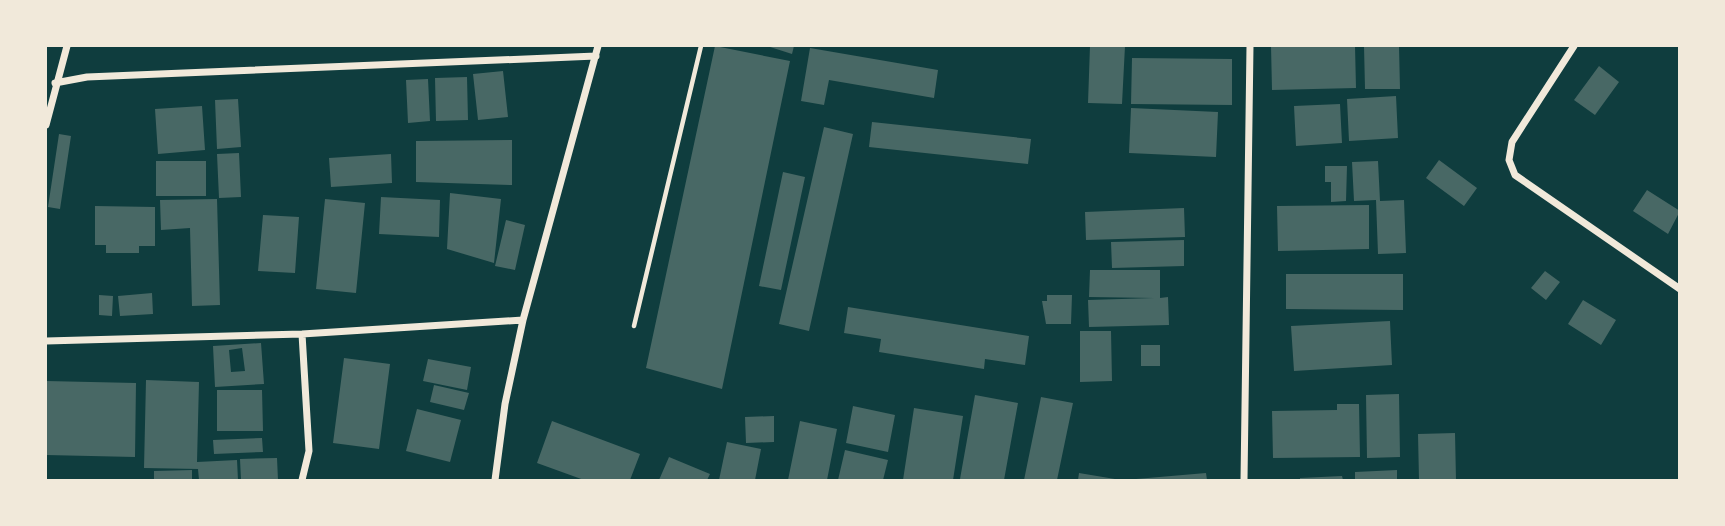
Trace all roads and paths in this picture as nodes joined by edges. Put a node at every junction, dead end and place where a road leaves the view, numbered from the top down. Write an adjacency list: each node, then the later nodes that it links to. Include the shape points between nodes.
1 (67, 46): 7 (street)
2 (598, 46): 6 (street)
3 (701, 46): 11 (lane)
4 (1250, 46): 16 (street)
5 (1574, 46): 9 (street, via 1512,142 1509,160 1515,175)
6 (596, 56): 7 (street); 10 (street)
7 (55, 83): 8 (street)
8 (46, 125)
9 (1679, 289)
10 (523, 320): 12 (street); 15 (street)
11 (634, 326)
12 (302, 334): 13 (street); 14 (street, via 309,451)
13 (46, 341)
14 (302, 481)
15 (495, 481)
16 (1244, 481)

